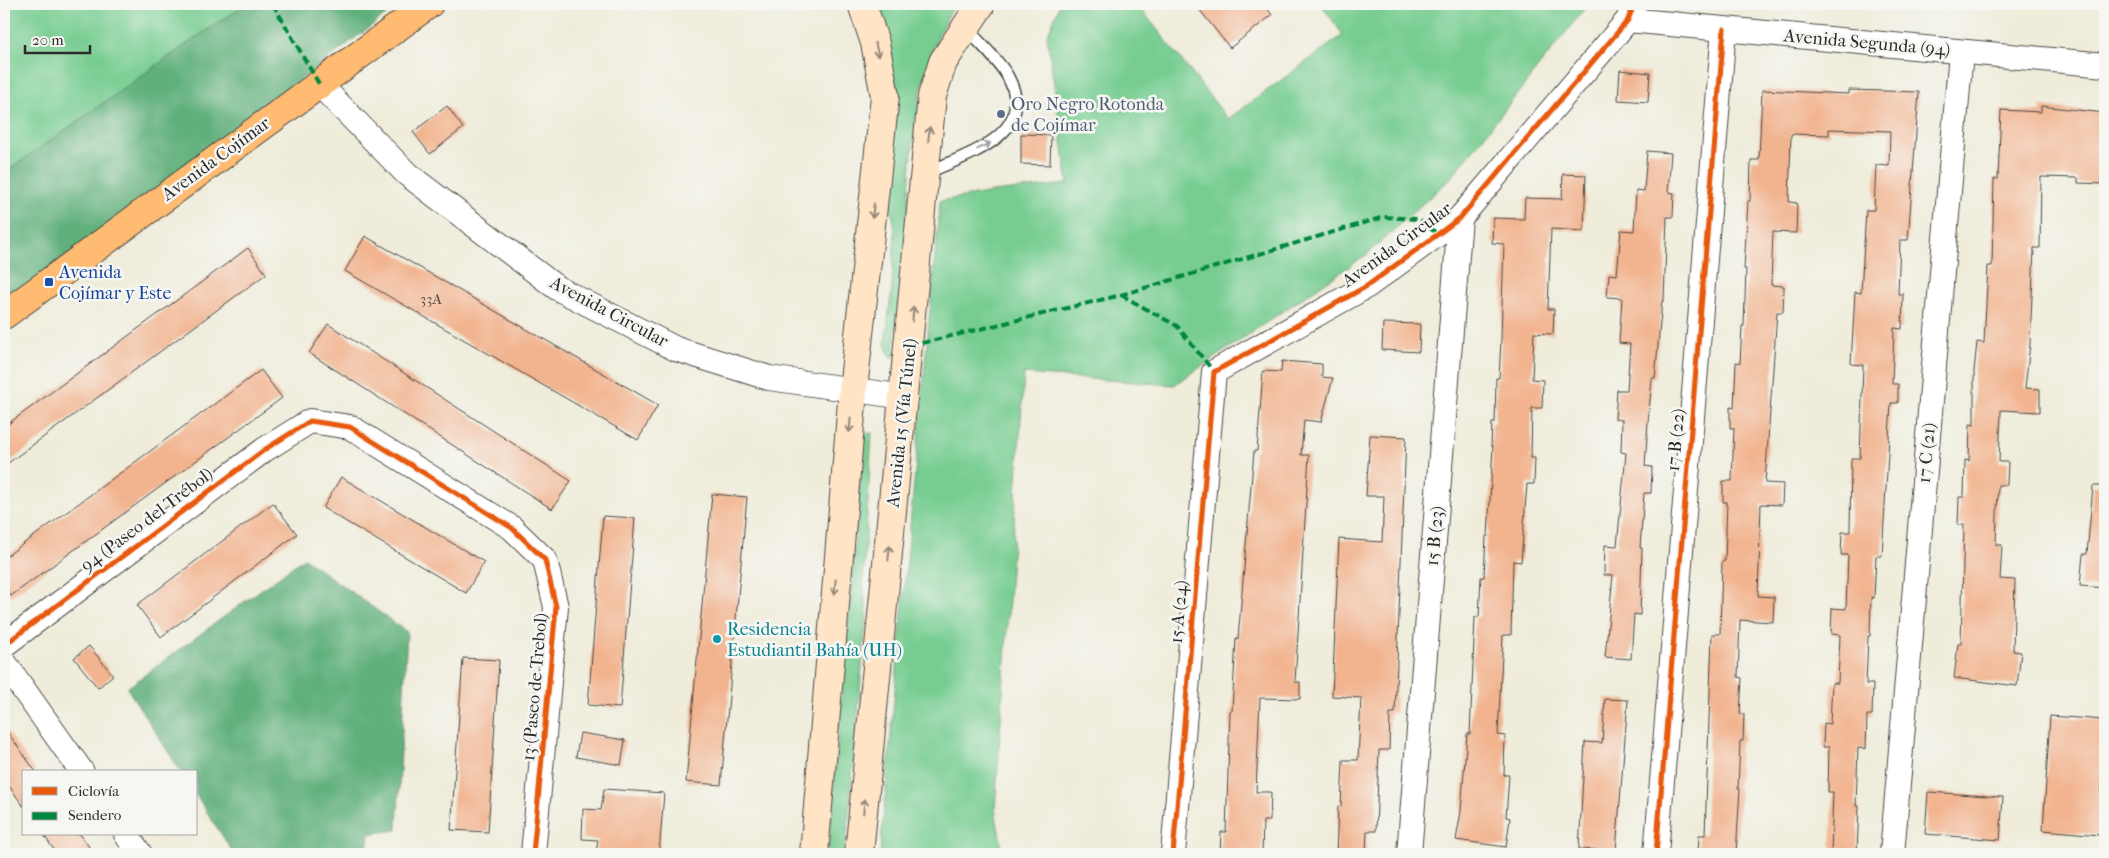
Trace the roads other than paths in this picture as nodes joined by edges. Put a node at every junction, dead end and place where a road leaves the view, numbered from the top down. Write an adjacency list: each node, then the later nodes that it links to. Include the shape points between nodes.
1 (429, 4): 9 (main road, Avenida Cojímar)
2 (862, 4): 14 (main road, one-way to 14, via 875,43 885,96)
3 (981, 4): 5 (main road, Avenida 15 (Vía Túnel))
4 (1631, 12): 6 (street, Avenida Segunda (94)); 11 (street, Avenida Circular)
5 (965, 26): 10 (main road, Avenida 15 (Vía Túnel), one-way to 5, via 932,96 943,62); 10 (lane, one-way to 5, via 992,143 1012,122 1017,102 1008,76)
6 (1724, 29): 7 (street, Avenida Segunda (94)); 27 (street, 17 B (22))
7 (1961, 52): 8 (street, Avenida Segunda (94)); 28 (street, 17 C (21))
8 (2105, 65)
9 (319, 84): 12 (main road, Avenida Cojímar); 14 (street, Avenida Circular, via 408,174 557,288 676,349 769,378)
10 (924, 174): 15 (main road, Avenida 15 (Vía Túnel), one-way to 10)
11 (1460, 218): 13 (street, Avenida Circular, via 1367,286); 26 (street, 15 B (23))
12 (4, 315)
13 (1214, 372): 25 (street, 15 A (24))
14 (853, 390): 15 (street, Avenida Circular); 23 (main road, one-way to 23)
15 (905, 397): 24 (main road, Avenida 15 (Vía Túnel), one-way to 15)
16 (310, 421): 17 (street, 94 (Paseo del Trébol), via 264,450); 22 (street, 13 (Paseo de Trebol), via 350,427 512,528 545,560 556,607)
17 (4, 645)
18 (4, 662): 19 (street)
19 (81, 770)
20 (127, 836): 21 (street)
21 (140, 854)
22 (533, 854)
23 (814, 854)
24 (859, 854)
25 (1172, 854)
26 (1409, 854)
27 (1656, 854)
28 (1892, 854)

